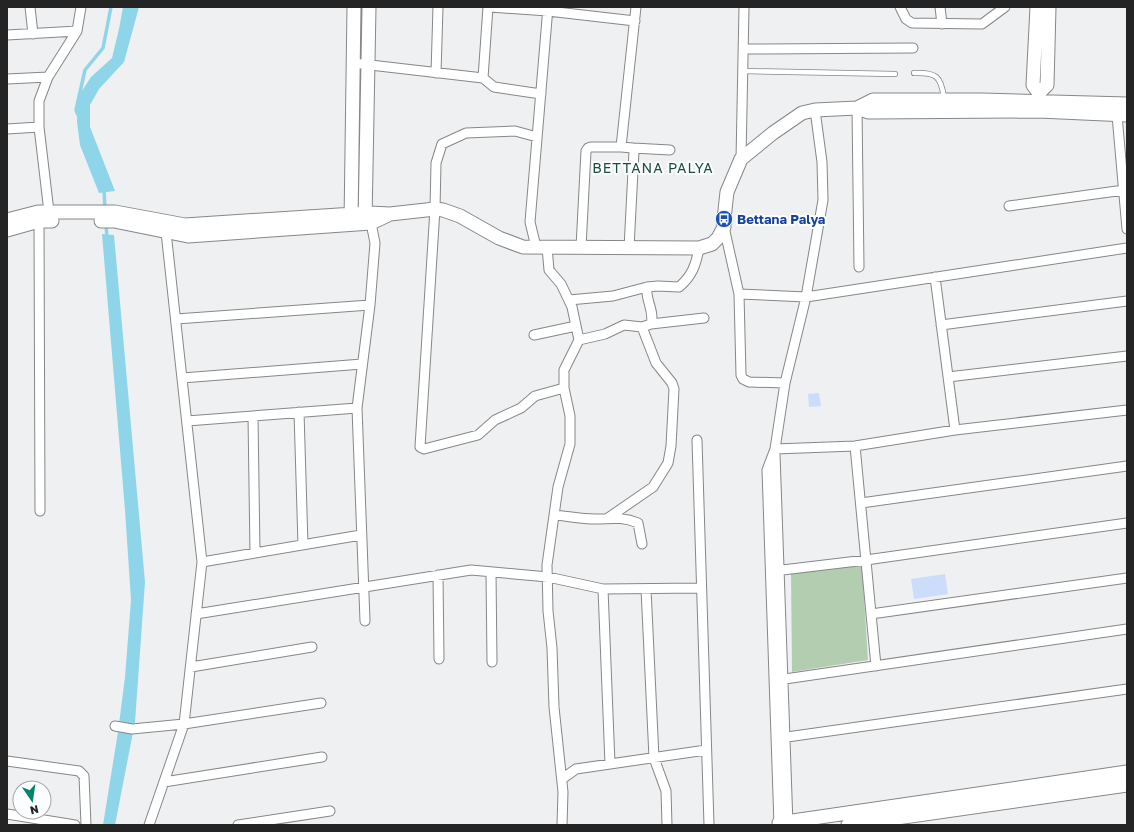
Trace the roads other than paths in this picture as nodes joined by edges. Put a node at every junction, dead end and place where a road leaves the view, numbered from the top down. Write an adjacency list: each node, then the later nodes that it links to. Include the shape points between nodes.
1 (30, 7): 18 (street)
2 (81, 7): 17 (street)
3 (354, 7): 22 (street)
4 (369, 7): 23 (street)
5 (438, 7): 25 (street)
6 (489, 7): 14 (street); 29 (street)
7 (636, 7): 15 (street)
8 (744, 7): 21 (street)
9 (900, 7): 16 (street, via 906,19 912,23)
10 (940, 7): 16 (street)
11 (1005, 7): 16 (street, via 982,24)
12 (1037, 7): 33 (street, via 1033,85)
13 (1049, 7): 33 (street, via 1047,85)
14 (548, 9): 15 (street); 31 (street)
15 (635, 21): 41 (street)
16 (942, 24)
17 (76, 31): 18 (street); 28 (street)
18 (33, 34): 19 (street)
19 (7, 35)
20 (913, 48): 21 (street)
21 (744, 49): 24 (street)
22 (353, 63): 23 (street); 50 (street)
23 (368, 64): 25 (street); 52 (street)
24 (742, 71): 27 (lane); 44 (street)
25 (436, 73): 29 (street)
26 (914, 73): 32 (lane, via 928,72 937,77 942,86)
27 (895, 74)
28 (48, 76): 30 (street); 38 (street, via 39,101)
29 (483, 78): 31 (street, via 494,87)
30 (7, 79)
31 (540, 94): 40 (street)
32 (944, 100): 33 (street); 35 (street, via 873,100)
33 (1039, 102): 34 (street); 35 (street, via 868,112); 37 (street)
34 (1127, 104)
35 (857, 108): 36 (street); 63 (street)
36 (815, 110): 44 (street, via 802,113); 67 (street, via 822,162 823,200)
37 (1122, 115): 45 (street)
38 (38, 127): 39 (street); 48 (street)
39 (7, 129)
40 (537, 137): 47 (street, via 515,132 466,133 442,144 436,163); 58 (street, via 530,222)
41 (621, 146): 42 (street); 59 (street, via 591,147 586,151)
42 (633, 148): 43 (street); 60 (street)
43 (670, 150)
44 (741, 159): 53 (street, via 727,192)
45 (1124, 190): 46 (street); 56 (street)
46 (1009, 206)
47 (435, 209): 52 (street, via 390,214); 58 (street, via 460,216 499,238 523,247); 84 (street, via 420,447 424,450 478,435 495,420 521,408 535,396)
48 (44, 217): 49 (street); 51 (street, via 38,212); 54 (street); 96 (street)
49 (114, 217): 55 (street); 57 (street)
50 (351, 219): 52 (street); 55 (street, via 188,236)
51 (7, 220)
52 (367, 220): 70 (street, via 375,243)
53 (724, 227): 61 (street, via 712,244); 66 (street)
54 (7, 230)
55 (184, 230): 57 (street)
56 (1127, 230)
57 (166, 232): 72 (street)
58 (542, 247): 59 (street); 68 (street, via 549,270 561,284)
59 (581, 247): 60 (street)
60 (629, 248): 61 (street)
61 (699, 248): 65 (street, via 688,279 679,287)
62 (1127, 248): 64 (street)
63 (859, 267)
64 (935, 277): 67 (street); 74 (street)
65 (647, 288): 68 (street, via 613,296); 73 (street, via 653,318)
66 (739, 294): 67 (street); 83 (street, via 743,379 749,382)
67 (806, 297): 83 (street)
68 (569, 300): 75 (street)
69 (1127, 300): 74 (street)
70 (370, 305): 72 (street); 80 (street)
71 (704, 318): 73 (street)
72 (176, 319): 82 (street)
73 (651, 324): 76 (street)
74 (941, 325): 81 (street)
75 (576, 326): 77 (street); 78 (street)
76 (642, 327): 78 (street, via 624,325 606,334); 98 (street, via 656,363 674,389 668,463 653,488)
77 (534, 335)
78 (579, 340): 84 (street, via 564,370)
79 (1127, 356): 81 (street)
80 (362, 364): 82 (street); 85 (street)
81 (948, 377): 90 (street)
82 (182, 378): 89 (street)
83 (785, 383): 93 (street)
84 (564, 388): 97 (street, via 570,416 570,444 558,487)
85 (357, 408): 87 (street); 100 (street)
86 (1127, 410): 90 (street)
87 (299, 412): 88 (street); 102 (street)
88 (253, 416): 89 (street); 103 (street)
89 (187, 421): 105 (street)
90 (954, 430): 92 (street)
91 (697, 440): 112 (street)
92 (856, 446): 93 (street); 95 (street)
93 (775, 448): 106 (street); 106 (street, via 767,470)
94 (1127, 466): 95 (street)
95 (861, 503): 104 (street)
96 (40, 511)
97 (554, 515): 98 (street); 109 (street, via 547,566)
98 (608, 518): 101 (street, via 638,523)
99 (1127, 523): 104 (street)
100 (361, 535): 102 (street); 111 (street)
101 (642, 544)
102 (303, 545): 103 (street)
103 (255, 553): 105 (street)
104 (866, 560): 106 (street); 116 (street)
105 (202, 562): 115 (street)
106 (775, 571): 124 (street)
107 (491, 572): 108 (street, via 471,570); 109 (street); 121 (street)
108 (438, 575): 111 (street); 120 (street)
109 (548, 578): 113 (street); 136 (street, via 554,707)
110 (1127, 578): 116 (street)
111 (364, 588): 115 (street); 117 (street)
112 (701, 588): 114 (street); 130 (street)
113 (603, 589): 114 (street); 134 (street)
114 (646, 589): 132 (street)
115 (196, 614): 123 (street)
116 (871, 614): 122 (street)
117 (365, 621)
118 (1127, 629): 122 (street)
119 (312, 647): 123 (street)
120 (439, 659)
121 (492, 662)
122 (876, 666): 124 (street)
123 (191, 667): 127 (street)
124 (778, 680): 129 (street)
125 (1127, 689): 129 (street)
126 (320, 703): 127 (street)
127 (184, 724): 128 (street, via 132,729); 137 (street)
128 (115, 726)
129 (780, 738): 142 (street)
130 (706, 750): 132 (street); 149 (street)
131 (322, 756): 137 (street)
132 (654, 758): 134 (street); 148 (street, via 666,791)
133 (7, 761): 144 (street, via 80,771 84,776)
134 (610, 764): 136 (street, via 576,769)
135 (1127, 772): 141 (street)
136 (562, 779): 147 (street)
137 (164, 782): 145 (street)
138 (1127, 785): 141 (street)
139 (330, 812): 146 (street)
140 (7, 814): 143 (street)
141 (913, 815): 142 (street); 150 (street)
142 (783, 824)
143 (75, 825)
144 (86, 825)
145 (149, 825)
146 (238, 825)
147 (562, 825)
148 (666, 825)
149 (709, 825)
150 (848, 825)

